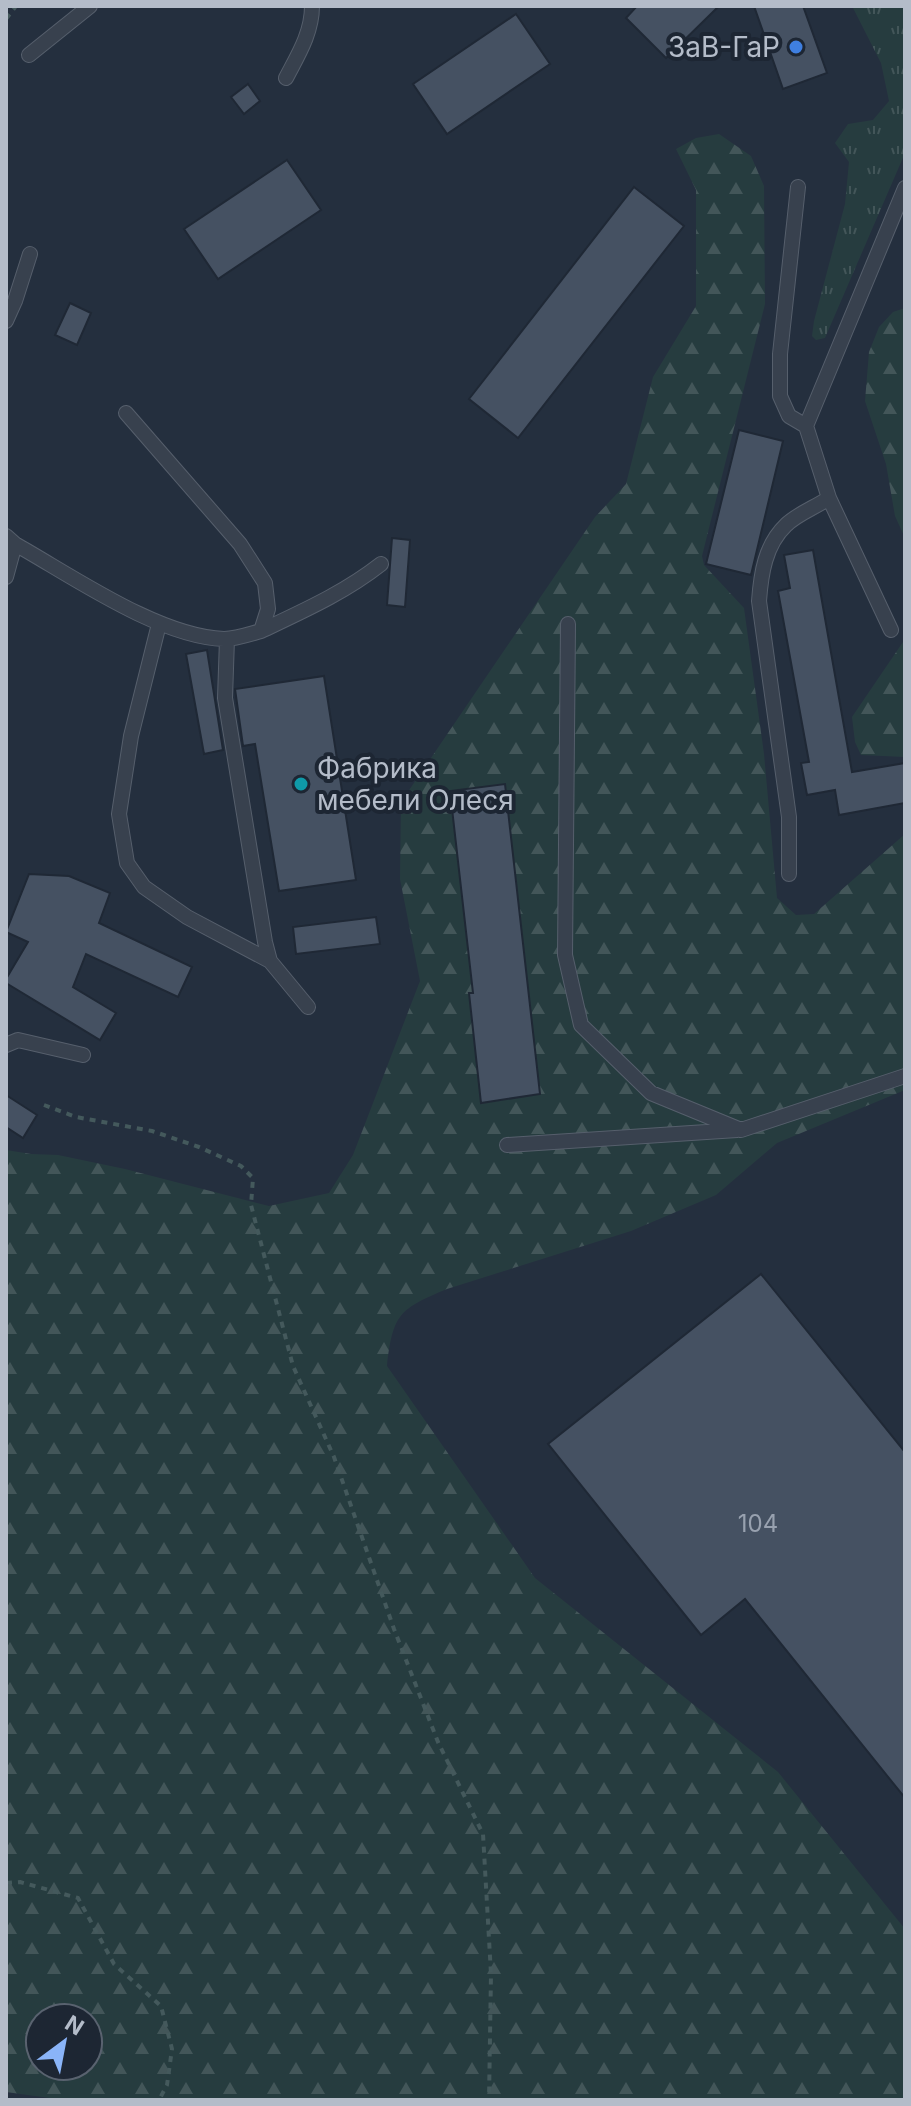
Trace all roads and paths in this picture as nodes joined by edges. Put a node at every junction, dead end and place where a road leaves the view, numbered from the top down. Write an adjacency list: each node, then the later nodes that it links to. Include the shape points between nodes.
1 (16, 6): 4 (path)
2 (90, 6): 5 (lane)
3 (312, 6): 6 (lane, via 303,47)
4 (6, 19)
5 (29, 55)
6 (286, 78)
7 (798, 187): 12 (lane, via 780,396 789,416)
8 (905, 188): 12 (lane)
9 (30, 254): 10 (lane)
10 (6, 321)
11 (126, 413): 20 (lane, via 240,544 265,583 268,609)
12 (806, 426): 13 (lane)
13 (829, 498): 19 (lane); 22 (lane, via 786,525 761,572 759,601 789,817)
14 (10, 540): 16 (lane); 17 (lane)
15 (381, 564): 20 (lane, via 355,585)
16 (6, 577)
17 (159, 624): 21 (lane); 23 (lane, via 131,736 119,814 127,863 144,887 187,917)
18 (568, 624): 29 (lane, via 565,955 581,1025 651,1093)
19 (891, 630)
20 (261, 631): 21 (lane)
21 (227, 639): 23 (lane, via 225,698)
22 (789, 874)
23 (270, 961): 24 (lane)
24 (308, 1007)
25 (6, 1045): 26 (lane, via 18,1040)
26 (83, 1055)
27 (905, 1076): 29 (lane)
28 (44, 1105): 33 (path, via 199,1147 241,1166 253,1178 251,1205 293,1366 334,1457 438,1742 483,1834 491,1974)
29 (741, 1130): 30 (lane)
30 (507, 1145)
31 (6, 1883): 32 (path, via 78,1898 114,1964 161,2006 172,2049 167,2085)
32 (159, 2100)
33 (489, 2100)

